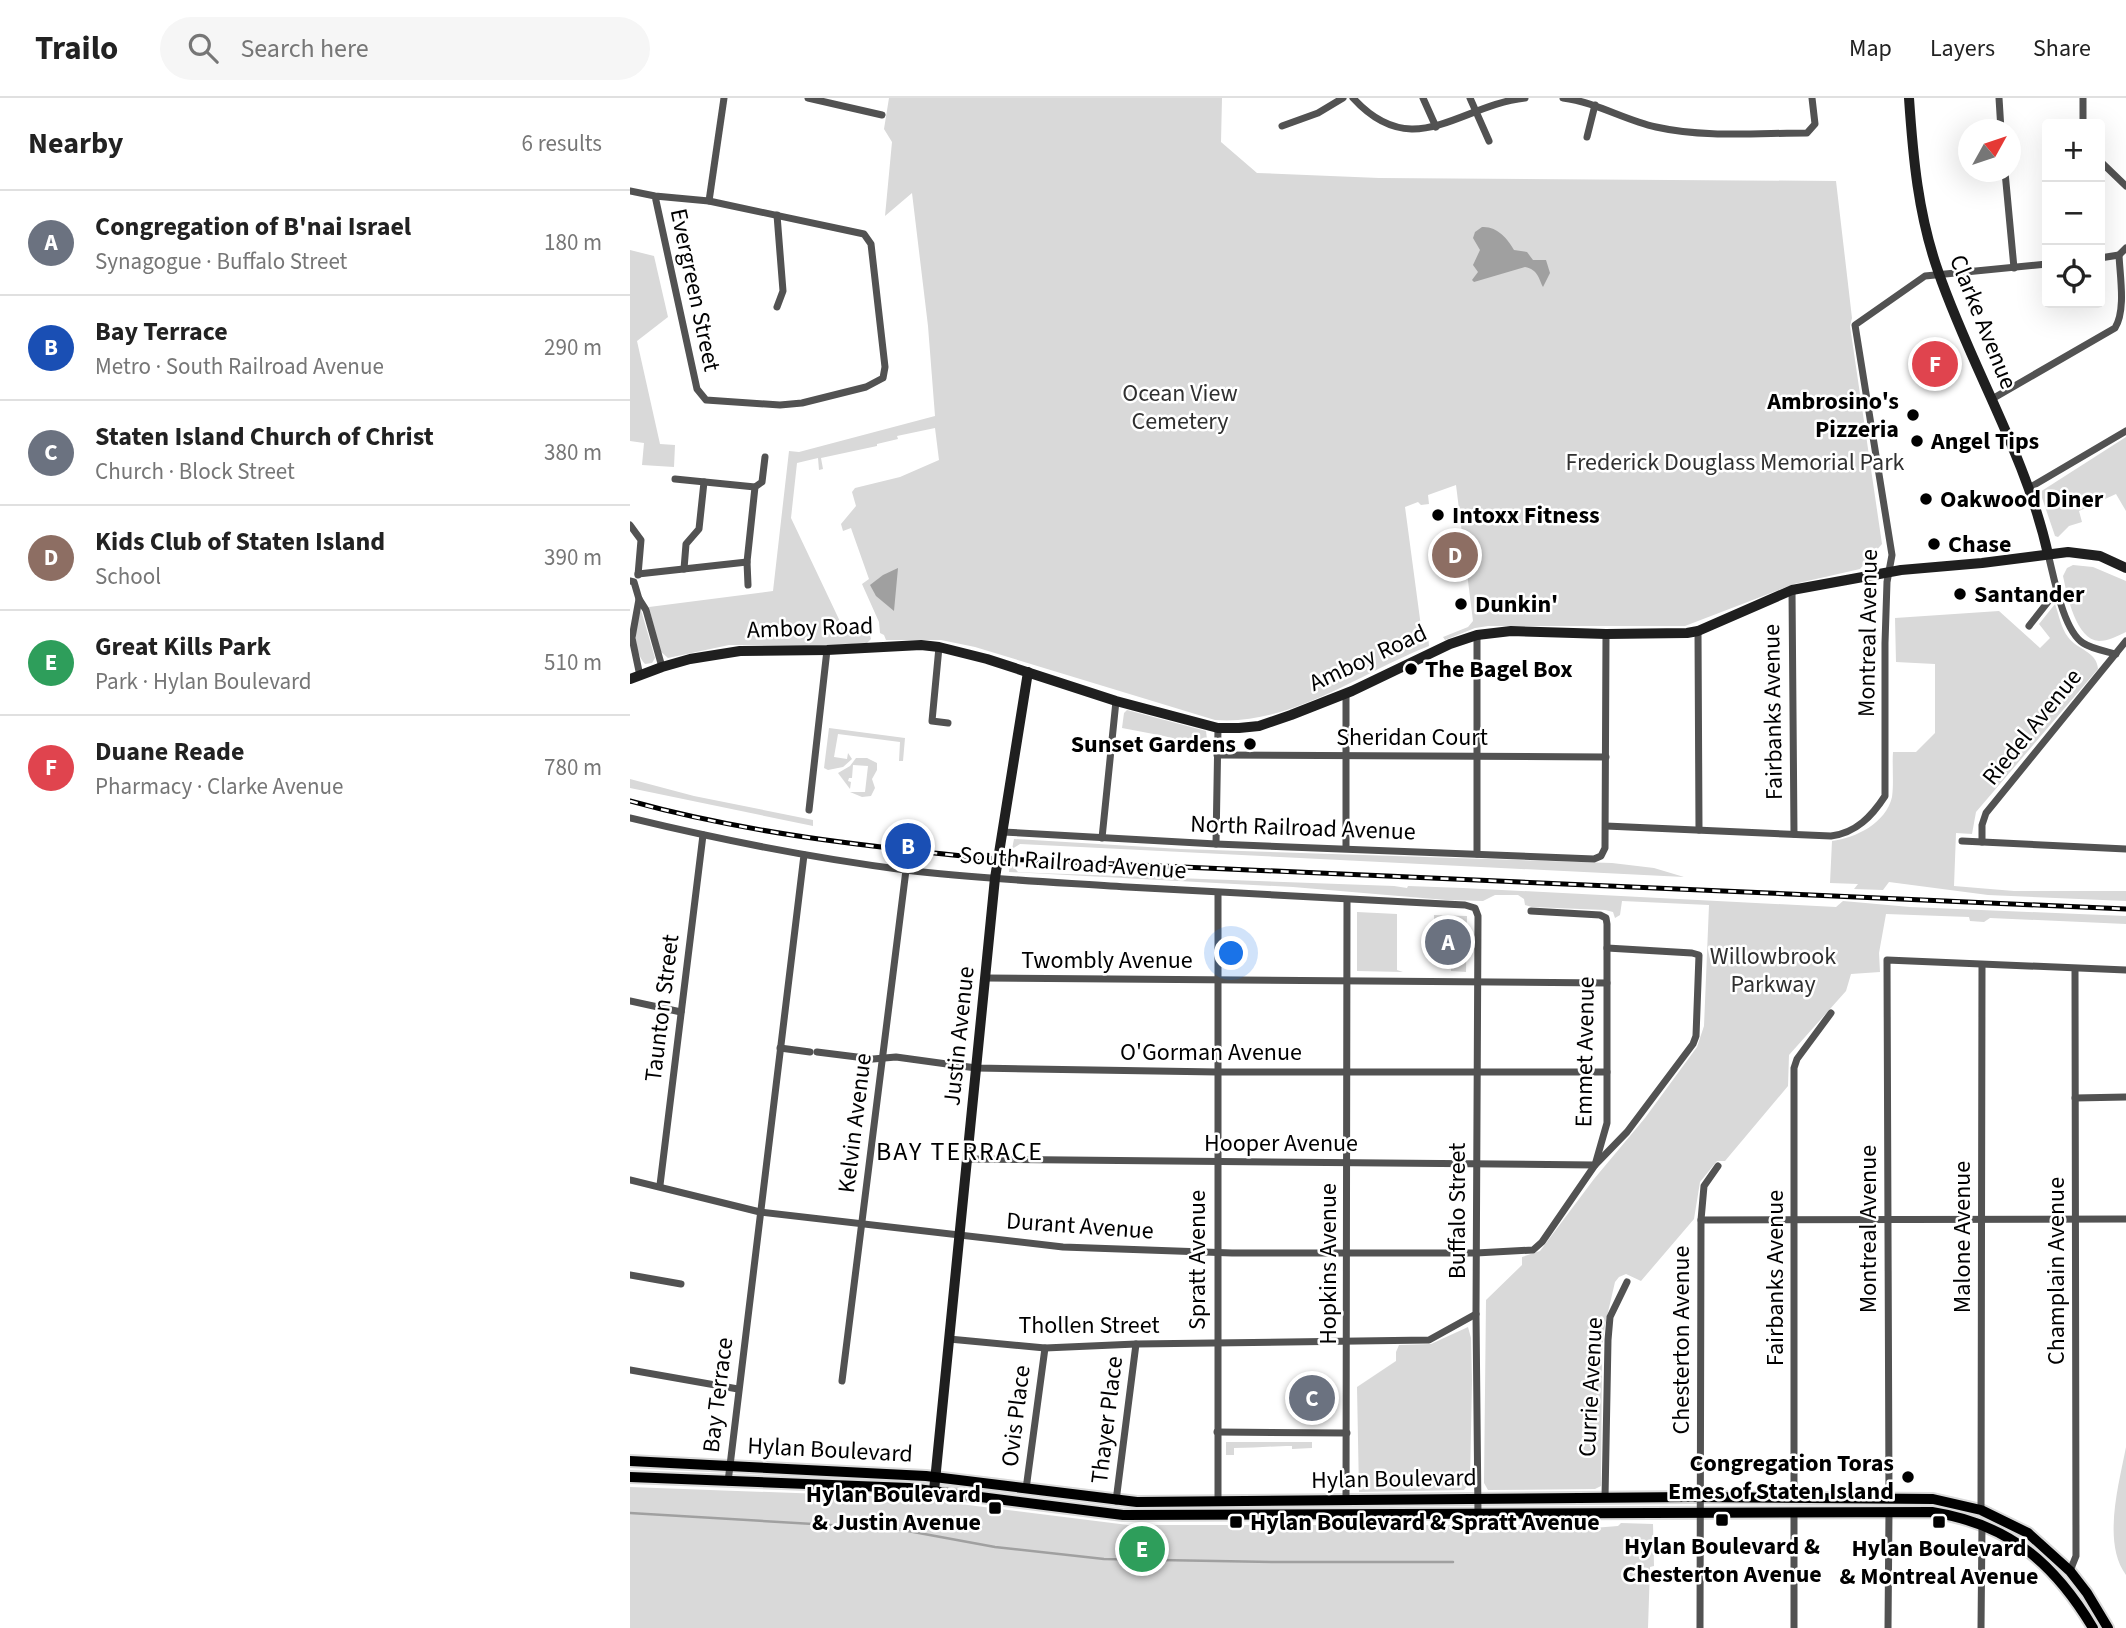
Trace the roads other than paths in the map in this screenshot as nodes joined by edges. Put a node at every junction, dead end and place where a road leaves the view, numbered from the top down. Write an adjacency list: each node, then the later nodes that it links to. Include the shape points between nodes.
1 (724, 98): 27 (street)
2 (808, 98): 15 (street)
3 (1343, 98): 18 (street)
4 (1353, 98): 19 (street, via 1386,122 1409,129)
5 (1423, 98): 19 (street)
6 (1470, 98): 14 (street)
7 (1525, 98): 14 (street)
8 (1563, 98): 13 (street)
9 (1812, 98): 13 (street, via 1815,120 1807,133 1695,133 1651,126)
10 (1909, 98): 34 (main road, Clarke Avenue, via 1919,204)
11 (1998, 98): 16 (street)
12 (2083, 98): 17 (street)
13 (1595, 105): 20 (street)
14 (1476, 111): 19 (street); 21 (street)
15 (882, 115)
16 (2000, 119)
17 (2083, 119)
18 (1282, 126)
19 (1436, 127)
20 (1587, 137)
21 (1489, 141)
22 (2105, 166): 24 (street)
23 (2006, 182): 33 (street)
24 (2126, 186)
25 (630, 191): 26 (street)
26 (655, 196): 27 (street); 28 (street, Evergreen Street, via 697,389 711,402 803,403 866,387 883,378 868,237)
27 (709, 201): 28 (street)
28 (777, 215): 35 (street, via 783,291)
29 (2126, 248): 30 (street)
30 (2119, 256): 31 (street); 36 (street, via 2120,323)
31 (2105, 257)
32 (2042, 265): 33 (street)
33 (2014, 268): 34 (street)
34 (1939, 274): 36 (main road, Clarke Avenue); 48 (street, Montreal Avenue, via 1925,276 1856,325 1892,555)
35 (777, 307)
36 (1992, 399): 42 (main road, Clarke Avenue)
37 (2126, 431): 42 (street)
38 (765, 457): 41 (street, via 762,482)
39 (675, 479): 40 (street)
40 (704, 482): 41 (street); 47 (street, via 699,529 686,544)
41 (755, 486): 45 (street)
42 (2028, 488): 44 (main road, Clarke Avenue)
43 (630, 525): 49 (street, via 641,540)
44 (2049, 554): 46 (main road, Amboy Road, via 2095,555); 48 (main road, Amboy Road); 52 (street)
45 (747, 562): 47 (street); 51 (street)
46 (2126, 568)
47 (684, 569): 49 (street)
48 (1889, 572): 53 (main road, Amboy Road); 79 (street, Montreal Avenue, via 1885,796 1852,830 1831,836)
49 (638, 574): 50 (street)
50 (632, 582): 54 (street)
51 (748, 585)
52 (2058, 589): 55 (street); 62 (street, via 2078,639)
53 (1792, 590): 56 (main road, Amboy Road); 79 (street, Fairbanks Avenue)
54 (639, 599): 63 (street); 65 (street, via 632,638)
55 (2029, 626)
56 (1699, 631): 57 (main road, Amboy Road); 77 (street)
57 (1606, 634): 58 (main road, Amboy Road, via 1511,631); 73 (street)
58 (1477, 635): 66 (main road, Amboy Road); 72 (street)
59 (2126, 642): 62 (street, Riedel Avenue)
60 (939, 647): 61 (main road, Amboy Road); 64 (main road, Amboy Road); 68 (street, via 932,722)
61 (827, 650): 63 (main road, Amboy Road, via 740,651); 74 (street)
62 (2116, 654): 83 (street, Riedel Avenue, via 1984,816)
63 (662, 667): 65 (main road, Amboy Road)
64 (1028, 672): 67 (main road, Amboy Road); 78 (main road, Justin Avenue)
65 (635, 677)
66 (1346, 694): 69 (main road, Amboy Road, via 1259,726); 71 (street)
67 (1116, 701): 69 (main road, Amboy Road); 81 (street)
68 (948, 723)
69 (1218, 728): 70 (street)
70 (1217, 755): 71 (street, Sheridan Court); 84 (street)
71 (1347, 756): 72 (street, Sheridan Court); 85 (street)
72 (1477, 757): 73 (street, Sheridan Court); 87 (street)
73 (1606, 757): 76 (street)
74 (809, 810)
75 (630, 818): 80 (street, South Railroad Avenue)
76 (1605, 826): 77 (street); 87 (street, North Railroad Avenue, via 1605,848 1594,859)
77 (1699, 830): 79 (street)
78 (1003, 832): 81 (street, North Railroad Avenue); 90 (main road, Justin Avenue)
79 (1794, 834)
80 (703, 835): 88 (street, South Railroad Avenue); 105 (street, Taunton Street)
81 (1102, 838): 84 (street, North Railroad Avenue)
82 (1962, 841): 83 (street)
83 (1982, 842): 86 (street)
84 (1216, 844): 85 (street, North Railroad Avenue)
85 (1346, 848): 87 (street, North Railroad Avenue)
86 (2126, 849)
87 (1477, 854)
88 (804, 855): 89 (street, South Railroad Avenue); 107 (street, Bay Terrace)
89 (906, 870): 90 (street, South Railroad Avenue); 108 (street, Kelvin Avenue)
90 (995, 878): 91 (street, South Railroad Avenue); 99 (main road, Justin Avenue)
91 (1218, 893): 92 (street, South Railroad Avenue); 100 (street, Spratt Avenue)
92 (1347, 900): 93 (street, South Railroad Avenue); 101 (street, Hopkins Avenue)
93 (1475, 908): 102 (street, Buffalo Street)
94 (1531, 911): 95 (street, Emmet Avenue, via 1600,915 1606,918)
95 (1607, 948): 103 (street, Emmet Avenue); 120 (street, via 1699,955 1696,1036 1627,1132)
96 (1982, 965): 97 (street); 126 (street, Montreal Avenue, via 1887,960); 127 (street, Malone Avenue)
97 (2075, 969): 98 (street); 115 (street, Champlain Avenue)
98 (2126, 970)
99 (986, 978): 100 (street, Twombly Avenue); 109 (main road, Justin Avenue)
100 (1217, 980): 101 (street, Twombly Avenue); 110 (street, Spratt Avenue)
101 (1347, 981): 102 (street, Twombly Avenue); 111 (street, Hopkins Avenue)
102 (1476, 982): 103 (street, Twombly Avenue); 113 (street, Buffalo Street)
103 (1606, 983): 112 (street, Emmet Avenue)
104 (630, 1002): 105 (street)
105 (681, 1012): 123 (street, Taunton Street)
106 (1831, 1013): 125 (street, Fairbanks Avenue, via 1794,1068)
107 (780, 1048): 108 (street, O'Gorman Avenue); 124 (street, Bay Terrace)
108 (882, 1059): 109 (street, O'Gorman Avenue); 131 (street, Kelvin Avenue)
109 (976, 1068): 110 (street, O'Gorman Avenue); 116 (main road, Justin Avenue)
110 (1217, 1072): 111 (street, O'Gorman Avenue); 117 (street, Spratt Avenue)
111 (1346, 1072): 113 (street, O'Gorman Avenue); 118 (street, Hopkins Avenue)
112 (1607, 1072): 113 (street, O'Gorman Avenue); 120 (street, Emmet Avenue, via 1607,1123)
113 (1476, 1073): 119 (street, Buffalo Street)
114 (2126, 1097): 115 (street)
115 (2075, 1098): 128 (street, Champlain Avenue)
116 (967, 1158): 117 (street, Hooper Avenue); 132 (main road, Justin Avenue)
117 (1216, 1163): 118 (street, Hooper Avenue); 134 (street, Spratt Avenue)
118 (1346, 1163): 119 (street, Hooper Avenue); 135 (street, Hopkins Avenue)
119 (1476, 1163): 120 (street, Hooper Avenue); 136 (street, Buffalo Street)
120 (1595, 1165): 133 (street, Emmet Avenue)
121 (1718, 1166): 130 (street, via 1704,1186)
122 (630, 1180): 123 (street, Durant Avenue)
123 (660, 1185): 124 (street, Durant Avenue)
124 (760, 1212): 131 (street, Durant Avenue); 148 (street, Bay Terrace)
125 (1794, 1219): 126 (street); 130 (street); 161 (street, Fairbanks Avenue)
126 (1887, 1219): 127 (street); 162 (street, Montreal Avenue)
127 (1981, 1219): 128 (street); 166 (street, Malone Avenue)
128 (2075, 1219): 129 (street); 172 (street, Champlain Avenue, via 2076,1556)
129 (2126, 1219)
130 (1701, 1220): 158 (street, Chesterton Avenue)
131 (862, 1224): 132 (street, Durant Avenue); 147 (street, Kelvin Avenue)
132 (959, 1236): 134 (street, Durant Avenue, via 1073,1248); 141 (main road, Justin Avenue)
133 (1534, 1250): 136 (street, Durant Avenue)
134 (1216, 1252): 135 (street, Durant Avenue); 143 (street, Spratt Avenue)
135 (1347, 1253): 136 (street, Durant Avenue); 142 (street, Hopkins Avenue)
136 (1476, 1254): 140 (street, Buffalo Street)
137 (630, 1275): 139 (street)
138 (1627, 1282): 160 (street, Currie Avenue, via 1610,1317)
139 (681, 1284)
140 (1476, 1314): 142 (street, Thollen Street, via 1429,1340); 159 (street, Buffalo Street)
141 (949, 1339): 145 (street, Thollen Street); 154 (main road, Justin Avenue)
142 (1348, 1342): 143 (street, Thollen Street); 150 (street, Hopkins Avenue)
143 (1217, 1343): 144 (street, Thollen Street); 149 (street, Spratt Avenue)
144 (1136, 1344): 145 (street, Thollen Street); 163 (street, Thayer Place)
145 (1045, 1348): 156 (street, Ovis Place)
146 (630, 1370): 148 (street)
147 (842, 1381)
148 (738, 1389): 152 (street, Bay Terrace)
149 (1217, 1432): 150 (street); 165 (street, Spratt Avenue)
150 (1347, 1433): 164 (street, Hopkins Avenue)
151 (630, 1461): 152 (main road, Hylan Boulevard)
152 (729, 1465): 154 (main road, Hylan Boulevard); 155 (street, Bay Terrace)
153 (630, 1477): 155 (main road, Hylan Boulevard)
154 (936, 1477): 156 (main road, Hylan Boulevard); 157 (main road, Justin Avenue)
155 (728, 1482): 157 (main road, Hylan Boulevard)
156 (1026, 1489): 163 (main road, Hylan Boulevard)
157 (934, 1490): 170 (main road, Hylan Boulevard, via 1123,1515)
158 (1700, 1497): 160 (main road, Hylan Boulevard); 161 (main road, Hylan Boulevard); 169 (street, Chesterton Avenue)
159 (1478, 1498): 160 (main road, Hylan Boulevard); 164 (main road, Hylan Boulevard); 170 (street, Buffalo Street)
160 (1605, 1498)
161 (1794, 1498): 162 (main road, Hylan Boulevard)
162 (1889, 1498): 166 (main road, Hylan Boulevard, via 1933,1499)
163 (1116, 1501): 165 (main road, Hylan Boulevard)
164 (1346, 1501): 165 (main road, Hylan Boulevard)
165 (1218, 1502)
166 (1982, 1510): 172 (main road, Hylan Boulevard, via 2028,1533)
167 (1889, 1511): 168 (main road, Hylan Boulevard); 171 (main road, Hylan Boulevard, via 1940,1514); 175 (street)
168 (1794, 1513): 169 (main road, Hylan Boulevard); 174 (street)
169 (1700, 1514): 170 (main road, Hylan Boulevard); 173 (street, Chesterton Avenue)
170 (1478, 1515)
171 (1982, 1525): 176 (street); 177 (main road, Hylan Boulevard, via 2014,1541 2049,1568)
172 (2070, 1571): 178 (main road, Hylan Boulevard)
173 (1700, 1628)
174 (1794, 1628)
175 (1888, 1628)
176 (1981, 1628)
177 (2093, 1628)
178 (2108, 1628)

